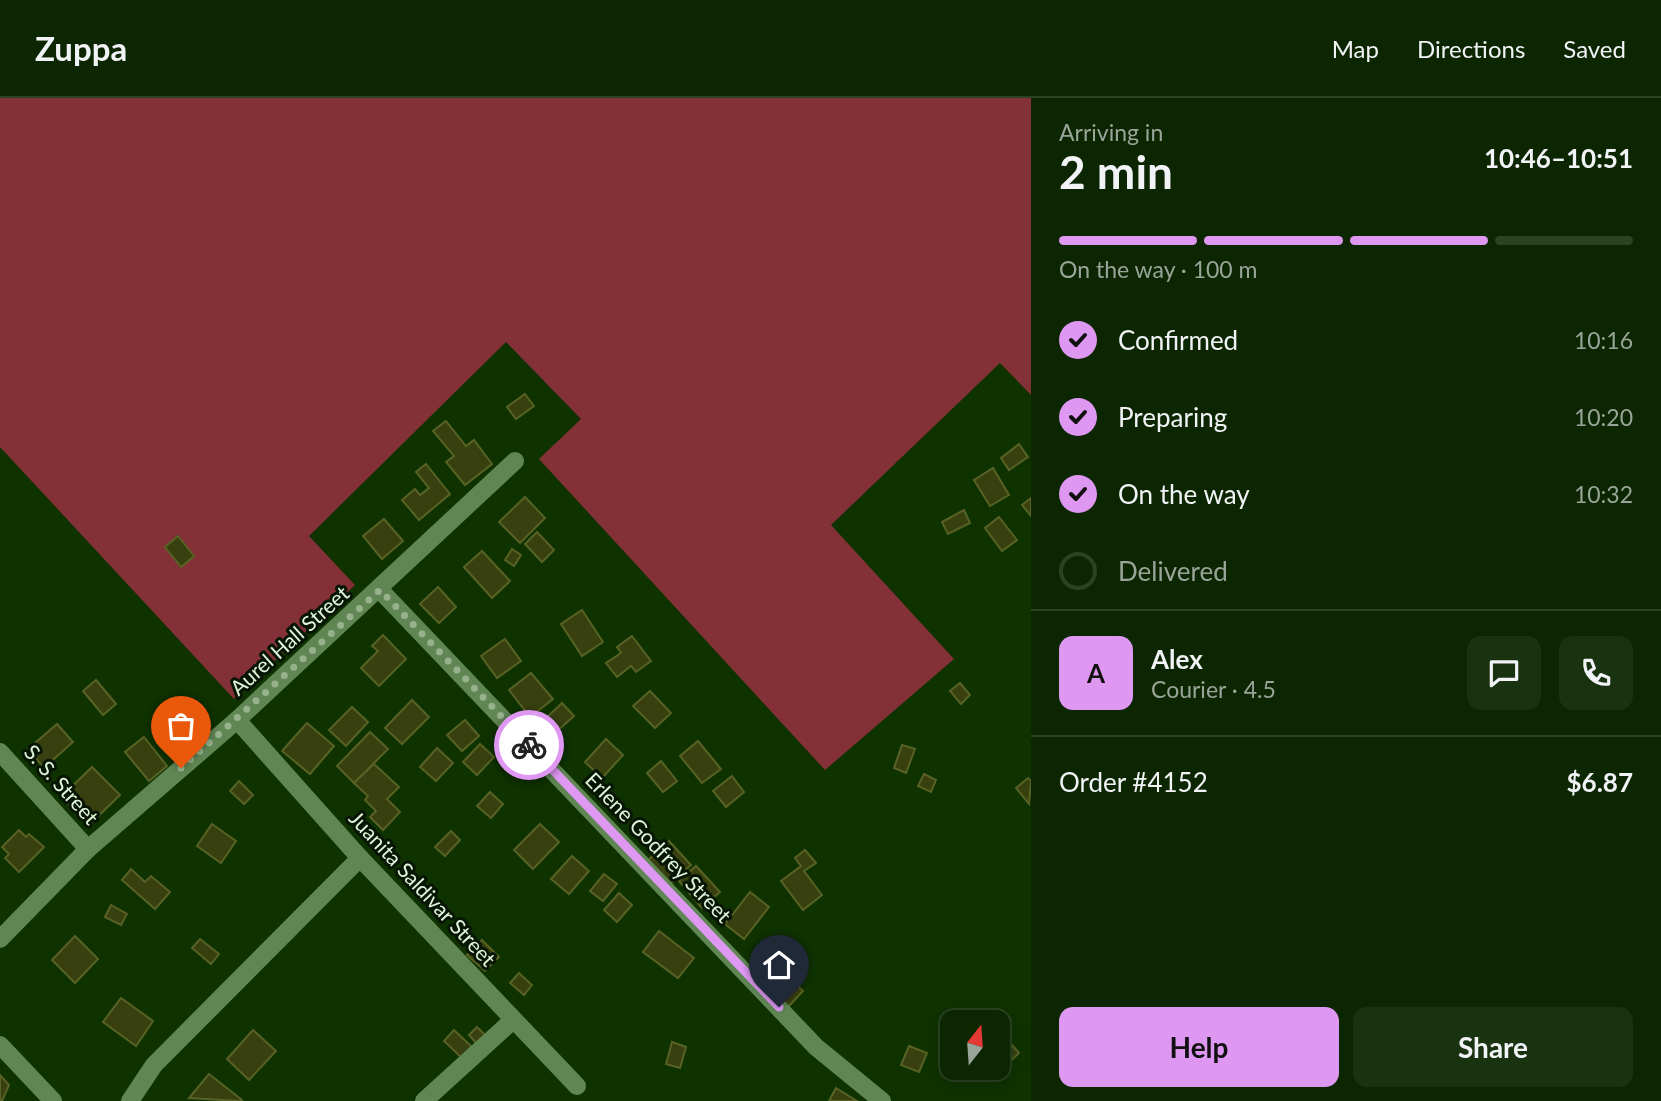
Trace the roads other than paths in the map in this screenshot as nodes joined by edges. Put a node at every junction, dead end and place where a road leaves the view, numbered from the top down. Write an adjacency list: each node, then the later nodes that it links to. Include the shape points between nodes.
1 (515, 460): 2 (street, Aurel Hall Street)
2 (380, 590): 3 (street, Aurel Hall Street); 14 (street, Erlene Godfrey Street, via 817,1047)
3 (237, 720): 5 (street, Aurel Hall Street); 6 (street, Juanita Saldivar Street)
4 (0, 752): 5 (street, S. S. Street)
5 (88, 849): 7 (street, Aurel Hall Street)
6 (360, 858): 8 (street, Juanita Saldivar Street); 12 (street, via 154,1065)
7 (0, 939)
8 (513, 1020): 10 (street, Juanita Saldivar Street); 13 (street)
9 (0, 1045): 11 (street)
10 (577, 1086)
11 (53, 1101)
12 (130, 1101)
13 (424, 1101)
14 (882, 1101)

